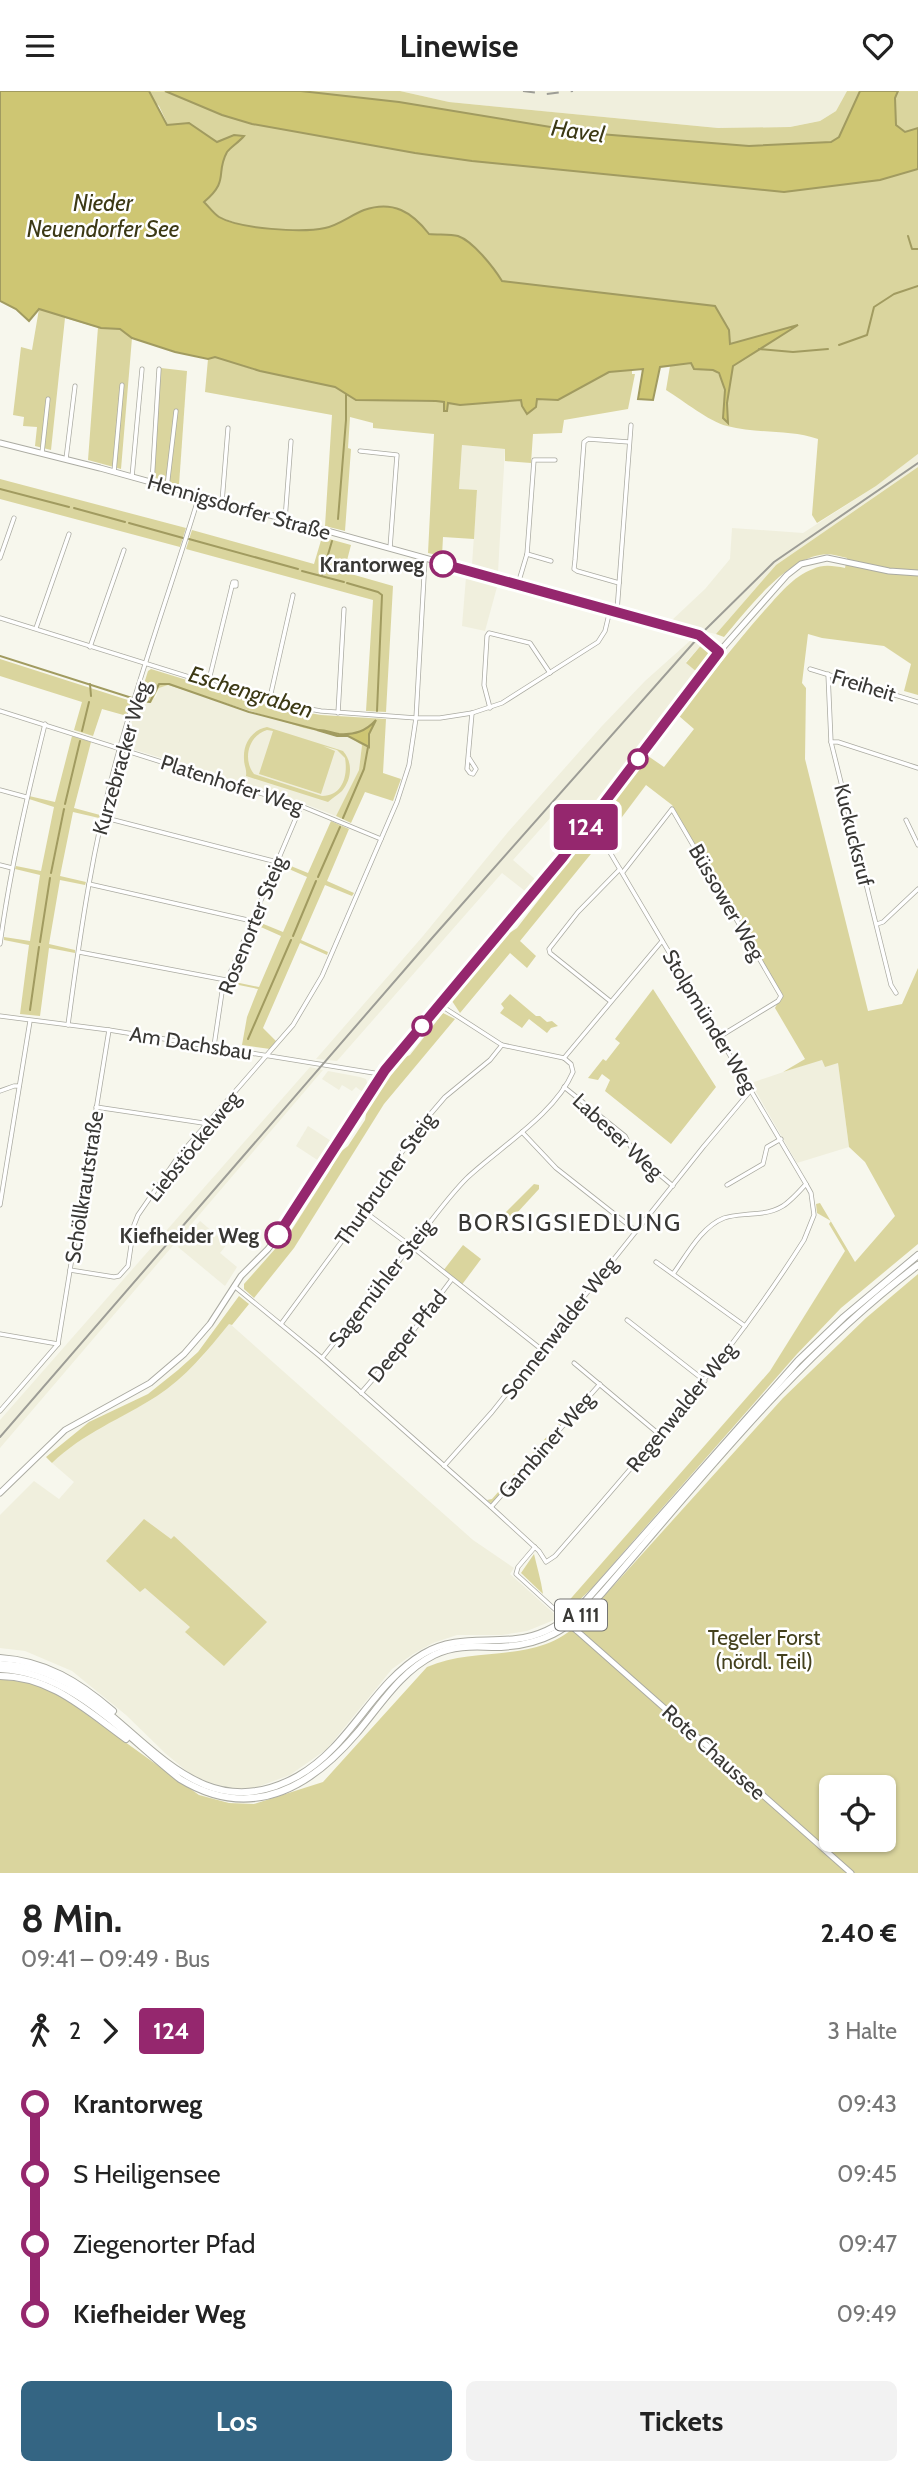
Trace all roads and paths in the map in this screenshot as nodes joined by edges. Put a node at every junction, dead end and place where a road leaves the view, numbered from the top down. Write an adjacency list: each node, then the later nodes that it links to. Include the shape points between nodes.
1 (142, 369): 17 (street)
2 (159, 369): 18 (street)
3 (122, 385): 16 (street)
4 (75, 386): 14 (street)
5 (48, 399): 13 (street)
6 (176, 411): 19 (street)
7 (631, 425): 10 (street)
8 (228, 428): 21 (street)
9 (291, 441): 23 (street)
10 (629, 442): 32 (street); 32 (street, via 584,442 574,569)
11 (0, 443): 13 (main road, Hennigsdorfer Straße)
12 (360, 451): 25 (street, via 397,455)
13 (42, 453): 14 (main road, Hennigsdorfer Straße)
14 (66, 459): 16 (main road, Hennigsdorfer Straße)
15 (555, 460): 27 (street, via 534,460)
16 (114, 472): 17 (main road, Hennigsdorfer Straße)
17 (132, 477): 18 (main road, Hennigsdorfer Straße)
18 (152, 483): 19 (main road, Hennigsdorfer Straße)
19 (167, 487): 20 (main road, Hennigsdorfer Straße)
20 (199, 496): 21 (main road, Hennigsdorfer Straße); 42 (street, Kurzebracker Weg)
21 (222, 502): 23 (main road, Hennigsdorfer Straße)
22 (14, 518): 28 (street)
23 (285, 520): 25 (main road, Hennigsdorfer Straße)
24 (69, 534): 39 (street)
25 (390, 549): 29 (main road, Hennigsdorfer Straße)
26 (124, 550): 40 (street)
27 (527, 554): 30 (street); 33 (street)
28 (0, 558)
29 (425, 559): 33 (main road, Hennigsdorfer Straße); 53 (street)
30 (551, 561)
31 (918, 573): 41 (main road, via 839,559 802,564)
32 (619, 583): 37 (street)
33 (518, 584): 37 (main road, Hennigsdorfer Straße)
34 (233, 588): 46 (street)
35 (293, 595): 47 (street)
36 (344, 609): 51 (street)
37 (613, 610): 41 (main road, Hennigsdorfer Straße, via 699,635); 44 (street, via 598,642)
38 (0, 618): 39 (street)
39 (36, 629): 40 (street)
40 (90, 647): 42 (street)
41 (719, 652): 64 (main road)
42 (147, 665): 46 (street); 56 (street, Kurzebracker Weg)
43 (810, 669): 45 (street, Freiheit)
44 (550, 674): 49 (street); 49 (street, via 530,643 489,633 483,681)
45 (828, 674): 48 (street, Freiheit); 55 (street, Kuckucksruf)
46 (208, 684): 47 (street)
47 (269, 702): 51 (street)
48 (918, 702)
49 (490, 708): 52 (street)
50 (0, 711): 54 (street, Platenhofer Weg)
51 (338, 713): 53 (street)
52 (472, 713): 53 (street); 57 (street)
53 (416, 718): 65 (street, via 408,767)
54 (45, 724): 56 (street, Platenhofer Weg); 60 (street)
55 (831, 742): 58 (street); 74 (street, Kuckucksruf)
56 (120, 748): 61 (street, Platenhofer Weg); 62 (street, Kurzebracker Weg)
57 (469, 758)
58 (918, 768)
59 (0, 790): 60 (street)
60 (26, 797): 69 (street)
61 (301, 806): 65 (street, Platenhofer Weg); 67 (street, Rosenorter Steig)
62 (102, 817): 67 (street); 71 (street, Kurzebracker Weg)
63 (906, 820): 66 (street)
64 (590, 823): 70 (street, Stolpmünder Weg); 82 (main road)
65 (381, 839): 90 (street, via 303,1012)
66 (918, 845)
67 (277, 862): 73 (street, Rosenorter Steig)
68 (0, 865): 69 (street)
69 (12, 867): 75 (street)
70 (621, 871): 76 (street, Stolpmünder Weg); 81 (street, via 578,912 549,949); 87 (street, Büssower Weg, via 672,809 781,996)
71 (89, 884): 73 (street); 78 (street, Kurzebracker Weg)
72 (918, 889): 74 (street)
73 (252, 921): 79 (street, Rosenorter Steig)
74 (877, 924): 80 (street, Kuckucksruf)
75 (0, 937): 77 (street)
76 (662, 941): 81 (street); 87 (street, Stolpmünder Weg)
77 (0, 944)
78 (79, 952): 79 (street); 85 (street, Kurzebracker Weg)
79 (226, 980): 89 (street, Rosenorter Steig)
80 (896, 993)
81 (610, 1001): 91 (street)
82 (440, 1005): 88 (street); 92 (main road)
83 (0, 1016): 84 (street, Am Dachsbau)
84 (30, 1021): 85 (street, Am Dachsbau); 93 (street)
85 (68, 1025): 86 (street, Am Dachsbau)
86 (109, 1030): 89 (street, Am Dachsbau); 97 (street, Schöllkrautstraße)
87 (719, 1037): 95 (street, Stolpmünder Weg)
88 (502, 1045): 91 (street); 105 (street, Thurbrucher Steig, via 434,1109)
89 (214, 1047): 90 (street, Am Dachsbau)
90 (269, 1056): 92 (street, Am Dachsbau); 98 (street, Liebstöckelweg)
91 (564, 1058): 94 (street, via 573,1072)
92 (381, 1076): 115 (main road, via 276,1239)
93 (19, 1086): 96 (street); 104 (street)
94 (564, 1087): 99 (street, Sagemühler Steig); 103 (street, Labeser Weg, via 625,1136 634,1153)
95 (751, 1090): 100 (street, Stolpmünder Weg); 103 (street, Sonnenwalder Weg)
96 (0, 1091)
97 (96, 1107): 98 (street); 112 (street, Schöllkrautstraße)
98 (205, 1126): 112 (street, Liebstöckelweg, via 138,1215 124,1271 114,1277)
99 (522, 1132): 107 (street, via 556,1168); 108 (street, Sagemühler Steig, via 467,1178)
100 (781, 1139): 101 (street, Stolpmünder Weg); 102 (street, via 767,1147 762,1164)
101 (806, 1184): 106 (street, Stolpmünder Weg, via 814,1204); 113 (street, via 777,1210 733,1215 713,1224)
102 (727, 1185)
103 (673, 1186): 107 (street, Sonnenwalder Weg)
104 (0, 1205)
105 (364, 1211): 108 (street); 117 (street, Thurbrucher Steig)
106 (812, 1224): 118 (street, Regenwalder Weg)
107 (636, 1231): 121 (street, Sonnenwalder Weg)
108 (409, 1245): 114 (street); 122 (street, Sagemühler Steig)
109 (918, 1255): 137 (highway, A 111, via 798,1361 597,1590 556,1626 516,1639 457,1641 422,1654 395,1677 329,1753 272,1788 220,1791)
110 (656, 1262): 113 (street)
111 (918, 1265): 137 (highway, A 111, via 794,1376 571,1624 531,1643 459,1647 424,1661 395,1686 334,1757 278,1793 246,1799 214,1796 191,1786)
112 (71, 1270): 120 (street, Schöllkrautstraße)
113 (673, 1274): 118 (street)
114 (452, 1279): 121 (street); 126 (street, Deeper Pfad)
115 (234, 1286): 117 (street); 130 (main road, via 204,1332 166,1370 65,1430)
116 (627, 1320): 124 (street)
117 (280, 1324): 122 (street)
118 (746, 1327): 124 (street, Regenwalder Weg)
119 (0, 1334): 120 (street)
120 (58, 1344): 127 (street)
121 (542, 1350): 129 (street, Sonnenwalder Weg)
122 (321, 1358): 126 (street)
123 (574, 1363): 125 (street)
124 (705, 1381): 128 (street, Regenwalder Weg)
125 (600, 1384): 128 (street); 131 (street, Gambiner Weg)
126 (361, 1393): 129 (street)
127 (0, 1411)
128 (660, 1436): 132 (street, Regenwalder Weg, via 555,1556 546,1562)
129 (444, 1467): 131 (street)
130 (0, 1493)
131 (491, 1507): 132 (street)
132 (535, 1547): 133 (street, via 516,1574)
133 (560, 1614): 138 (main road, Rote Chaussee, bridge)
134 (0, 1658): 137 (highway, via 34,1663 69,1678 97,1698)
135 (0, 1667): 137 (highway, A 111, via 36,1669 70,1685)
136 (0, 1676): 137 (highway, via 39,1682 68,1696)
137 (169, 1767)
138 (851, 1873)

